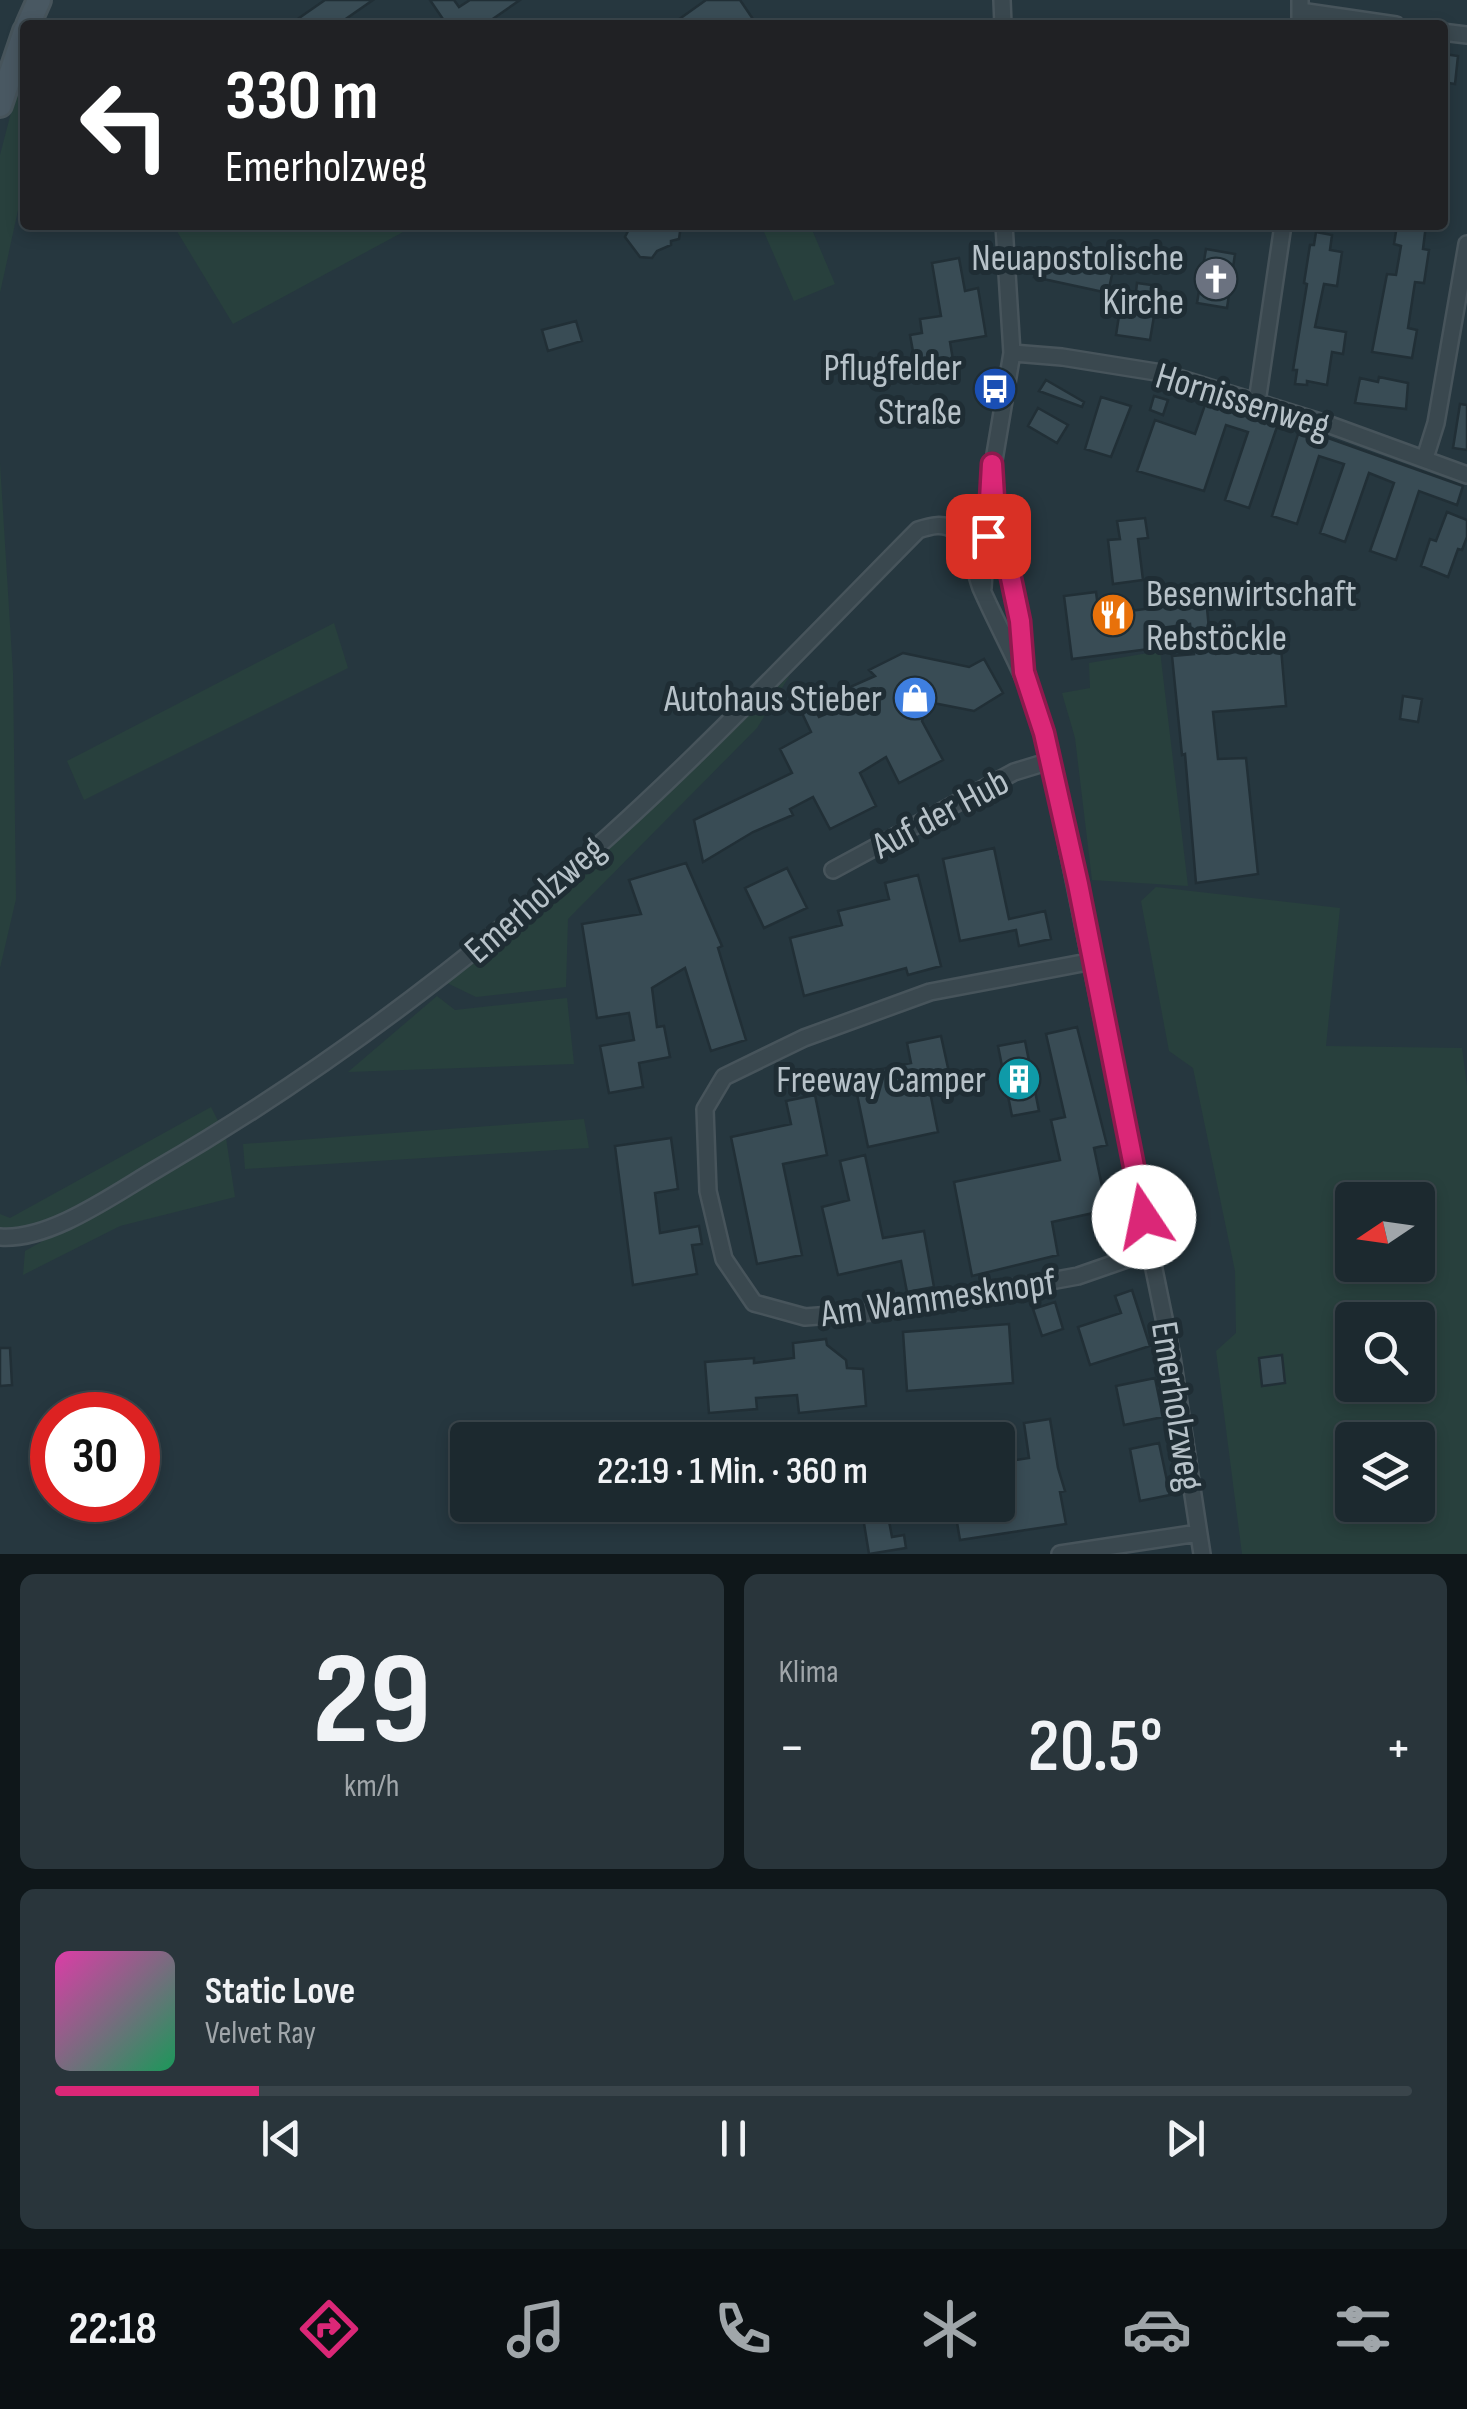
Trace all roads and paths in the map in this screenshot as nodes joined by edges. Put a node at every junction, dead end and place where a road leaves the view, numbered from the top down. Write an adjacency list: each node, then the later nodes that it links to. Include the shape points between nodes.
1 (1300, 12): 2 (street)
2 (1359, 20)
3 (20, 46): 4 (main road)
4 (0, 105)
5 (1004, 230): 8 (street)
6 (1282, 230): 9 (street)
7 (1467, 244): 10 (street)
8 (1012, 352): 9 (street, Hornissenweg, via 1162,373); 11 (street, Emerholzweg)
9 (1257, 402): 10 (street, Hornissenweg)
10 (1425, 458): 12 (street, Hornissenweg)
11 (992, 464): 13 (street, Emerholzweg); 14 (street, Emerholzweg)
12 (1467, 474)
13 (982, 590): 14 (street, Emerholzweg); 18 (street, Emerholzweg, via 955,530 934,524 918,530 654,794 435,983 291,1088 178,1157 36,1234)
14 (1024, 672): 15 (street, Emerholzweg)
15 (1050, 761): 16 (street, Auf der Hub, via 1014,772); 17 (street, Emerholzweg)
16 (833, 870)
17 (1093, 960): 19 (street, Emerholzweg); 19 (street, Am Wammesknopf, via 930,992 804,1038 724,1078 705,1109 708,1192 724,1259 754,1304 805,1317 886,1311 1078,1276)
18 (0, 1237)
19 (1150, 1251): 20 (street, Emerholzweg)
20 (1198, 1532): 21 (street); 22 (street, Emerholzweg)
21 (1060, 1554)
22 (1202, 1554)

